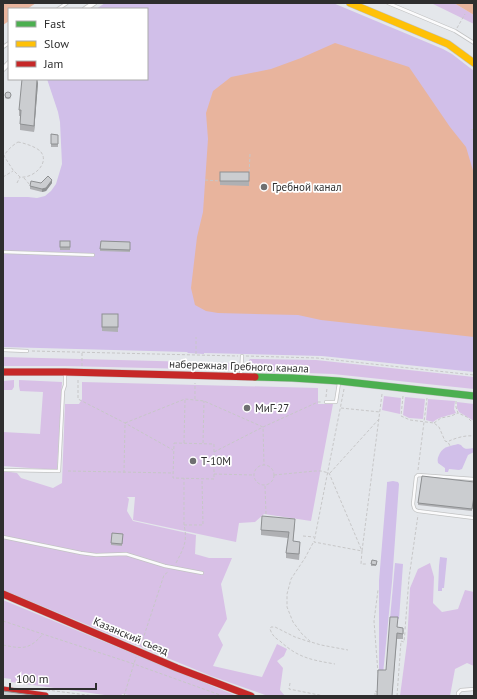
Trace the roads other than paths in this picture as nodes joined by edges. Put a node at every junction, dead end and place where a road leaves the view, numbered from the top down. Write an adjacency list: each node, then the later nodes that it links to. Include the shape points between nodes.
1 (350, 3): 4 (street, via 448,44)
2 (388, 3): 3 (lane, via 455,31)
3 (474, 43)
4 (474, 63)
5 (3, 252): 6 (lane)
6 (94, 254)
7 (3, 350): 8 (lane)
8 (27, 351)
9 (242, 356): 12 (lane)
10 (3, 372): 11 (street, набережная Гребного канала)
11 (65, 372): 12 (street, набережная Гребного канала); 16 (lane, via 59,472)
12 (241, 376): 13 (street, набережная Гребного канала)
13 (339, 381): 14 (street, набережная Гребного канала); 15 (lane, via 336,402)
14 (474, 396)
15 (326, 402)
16 (3, 470)
17 (474, 479): 18 (lane, via 418,475 414,504 418,512)
18 (474, 518)
19 (3, 537): 20 (lane, via 81,553 126,554 173,568)
20 (202, 573)
21 (3, 594): 25 (street, Казанский съезд, via 177,668)
22 (474, 689): 26 (lane, via 461,690)
23 (3, 690): 24 (street)
24 (44, 696)
25 (251, 696)
26 (458, 696)

